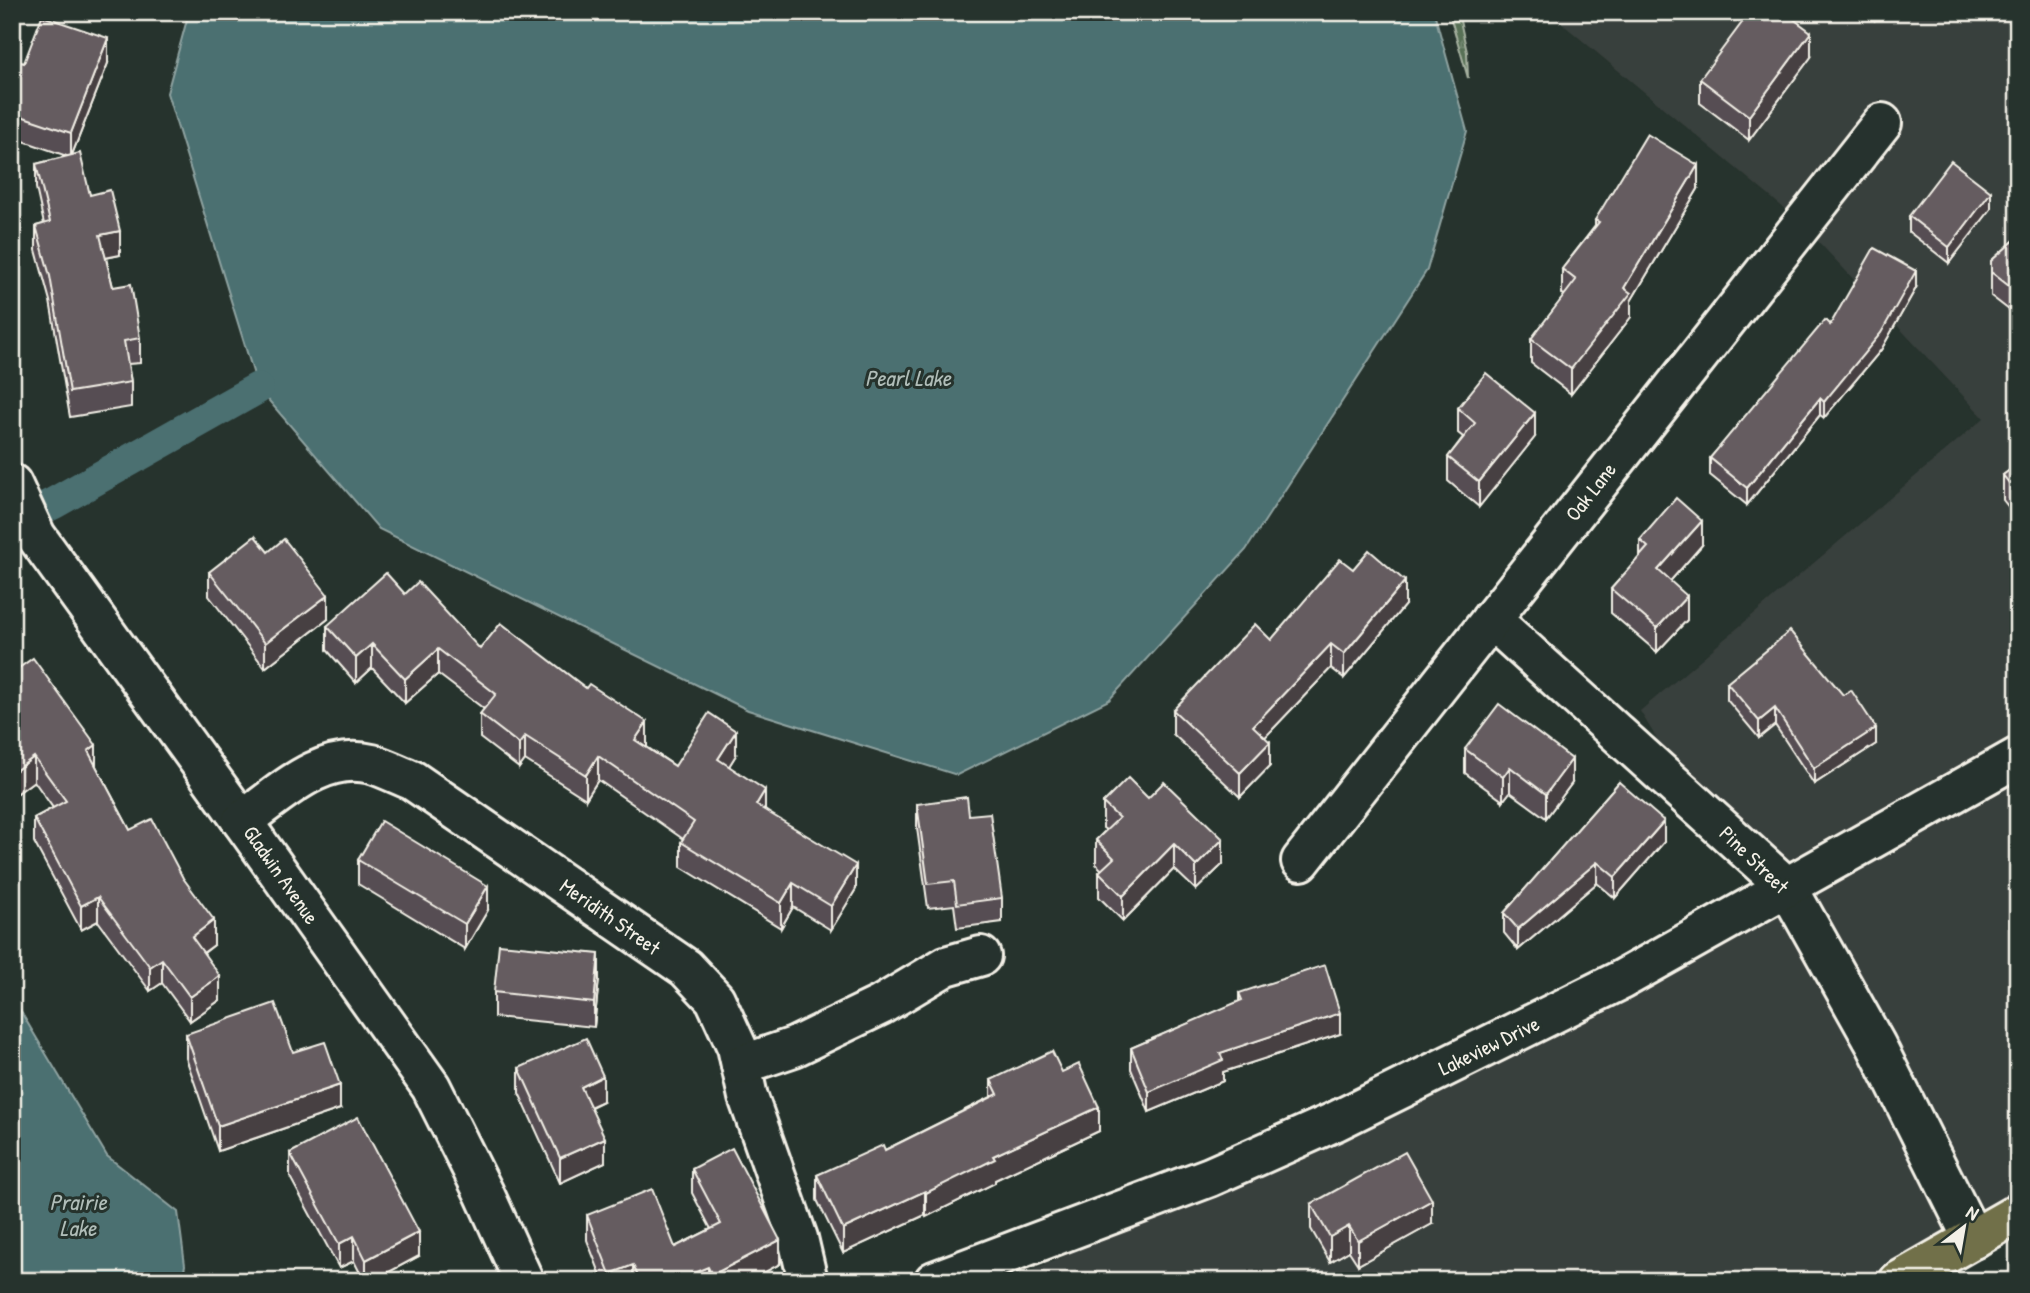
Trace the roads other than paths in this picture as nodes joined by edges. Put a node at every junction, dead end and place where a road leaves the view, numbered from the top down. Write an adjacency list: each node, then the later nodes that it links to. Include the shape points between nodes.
1 (1882, 123): 3 (street, Oak Lane)
2 (12, 484): 5 (street, Gladwin Avenue, via 36,536)
3 (1491, 619): 6 (street, Oak Lane); 7 (street, Pine Street)
4 (2018, 757): 7 (street, Lakeview Drive)
5 (242, 821): 9 (street, Meridith Street, via 311,771 341,762 371,764 412,780 686,968 715,999); 12 (street, Gladwin Avenue, via 431,1087)
6 (1301, 861)
7 (1788, 888): 11 (street, Pine Street, via 1876,1045); 14 (street, Lakeview Drive, via 1622,981 1334,1122 1210,1177)
8 (981, 956): 9 (street, via 946,966 881,1005 794,1047)
9 (741, 1065): 13 (street, Meridith Street, via 748,1097 799,1238)
10 (2018, 1213): 11 (main road)
11 (1973, 1239): 15 (main road)
12 (524, 1281)
13 (808, 1281)
14 (934, 1281)
15 (1899, 1281)

